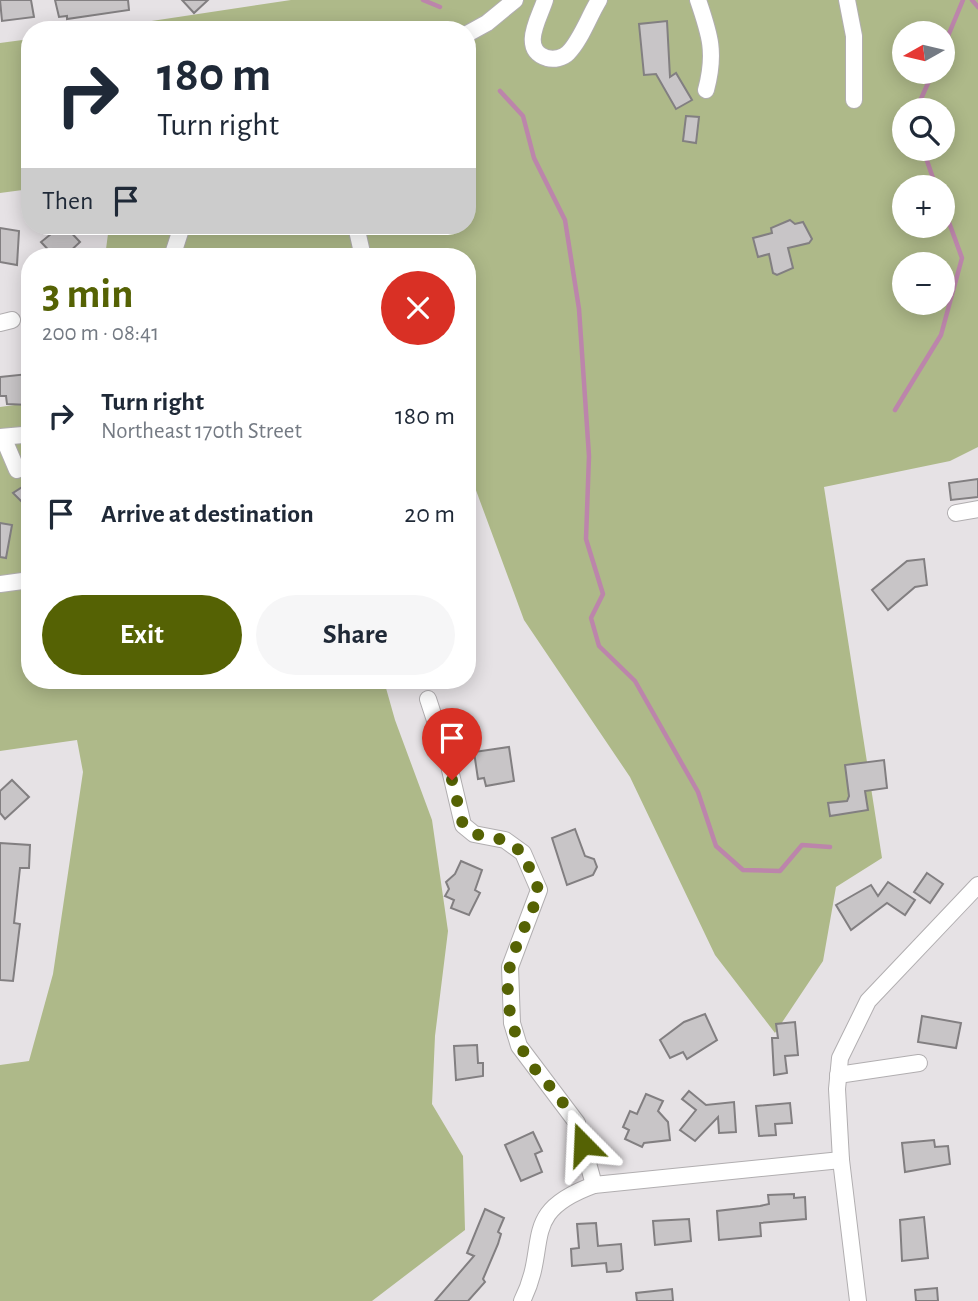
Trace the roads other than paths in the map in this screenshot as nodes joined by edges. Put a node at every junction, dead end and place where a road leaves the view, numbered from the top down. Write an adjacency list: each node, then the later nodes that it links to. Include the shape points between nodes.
1 (515, 0): 6 (street)
2 (545, 0): 3 (street, via 534,24 533,42 549,59 570,51)
3 (599, 0)
4 (698, 0): 7 (street, via 713,64)
5 (847, 0): 8 (street, via 854,36)
6 (476, 29)
7 (706, 90)
8 (854, 100)
9 (21, 435): 10 (street)
10 (2, 437): 11 (street)
11 (17, 470)
12 (978, 509): 13 (street)
13 (956, 513)
14 (21, 581): 15 (street)
15 (0, 583)
16 (428, 699): 21 (street, via 463,825 474,834 505,840 523,853 539,891 510,967 512,1023 519,1046 577,1123)
17 (978, 885): 19 (street, via 868,1001 849,1034)
18 (919, 1063): 19 (street)
19 (838, 1075): 20 (street)
20 (841, 1160): 21 (street); 23 (street)
21 (594, 1185): 22 (street, via 552,1205 543,1222)
22 (522, 1301)
23 (858, 1301)

